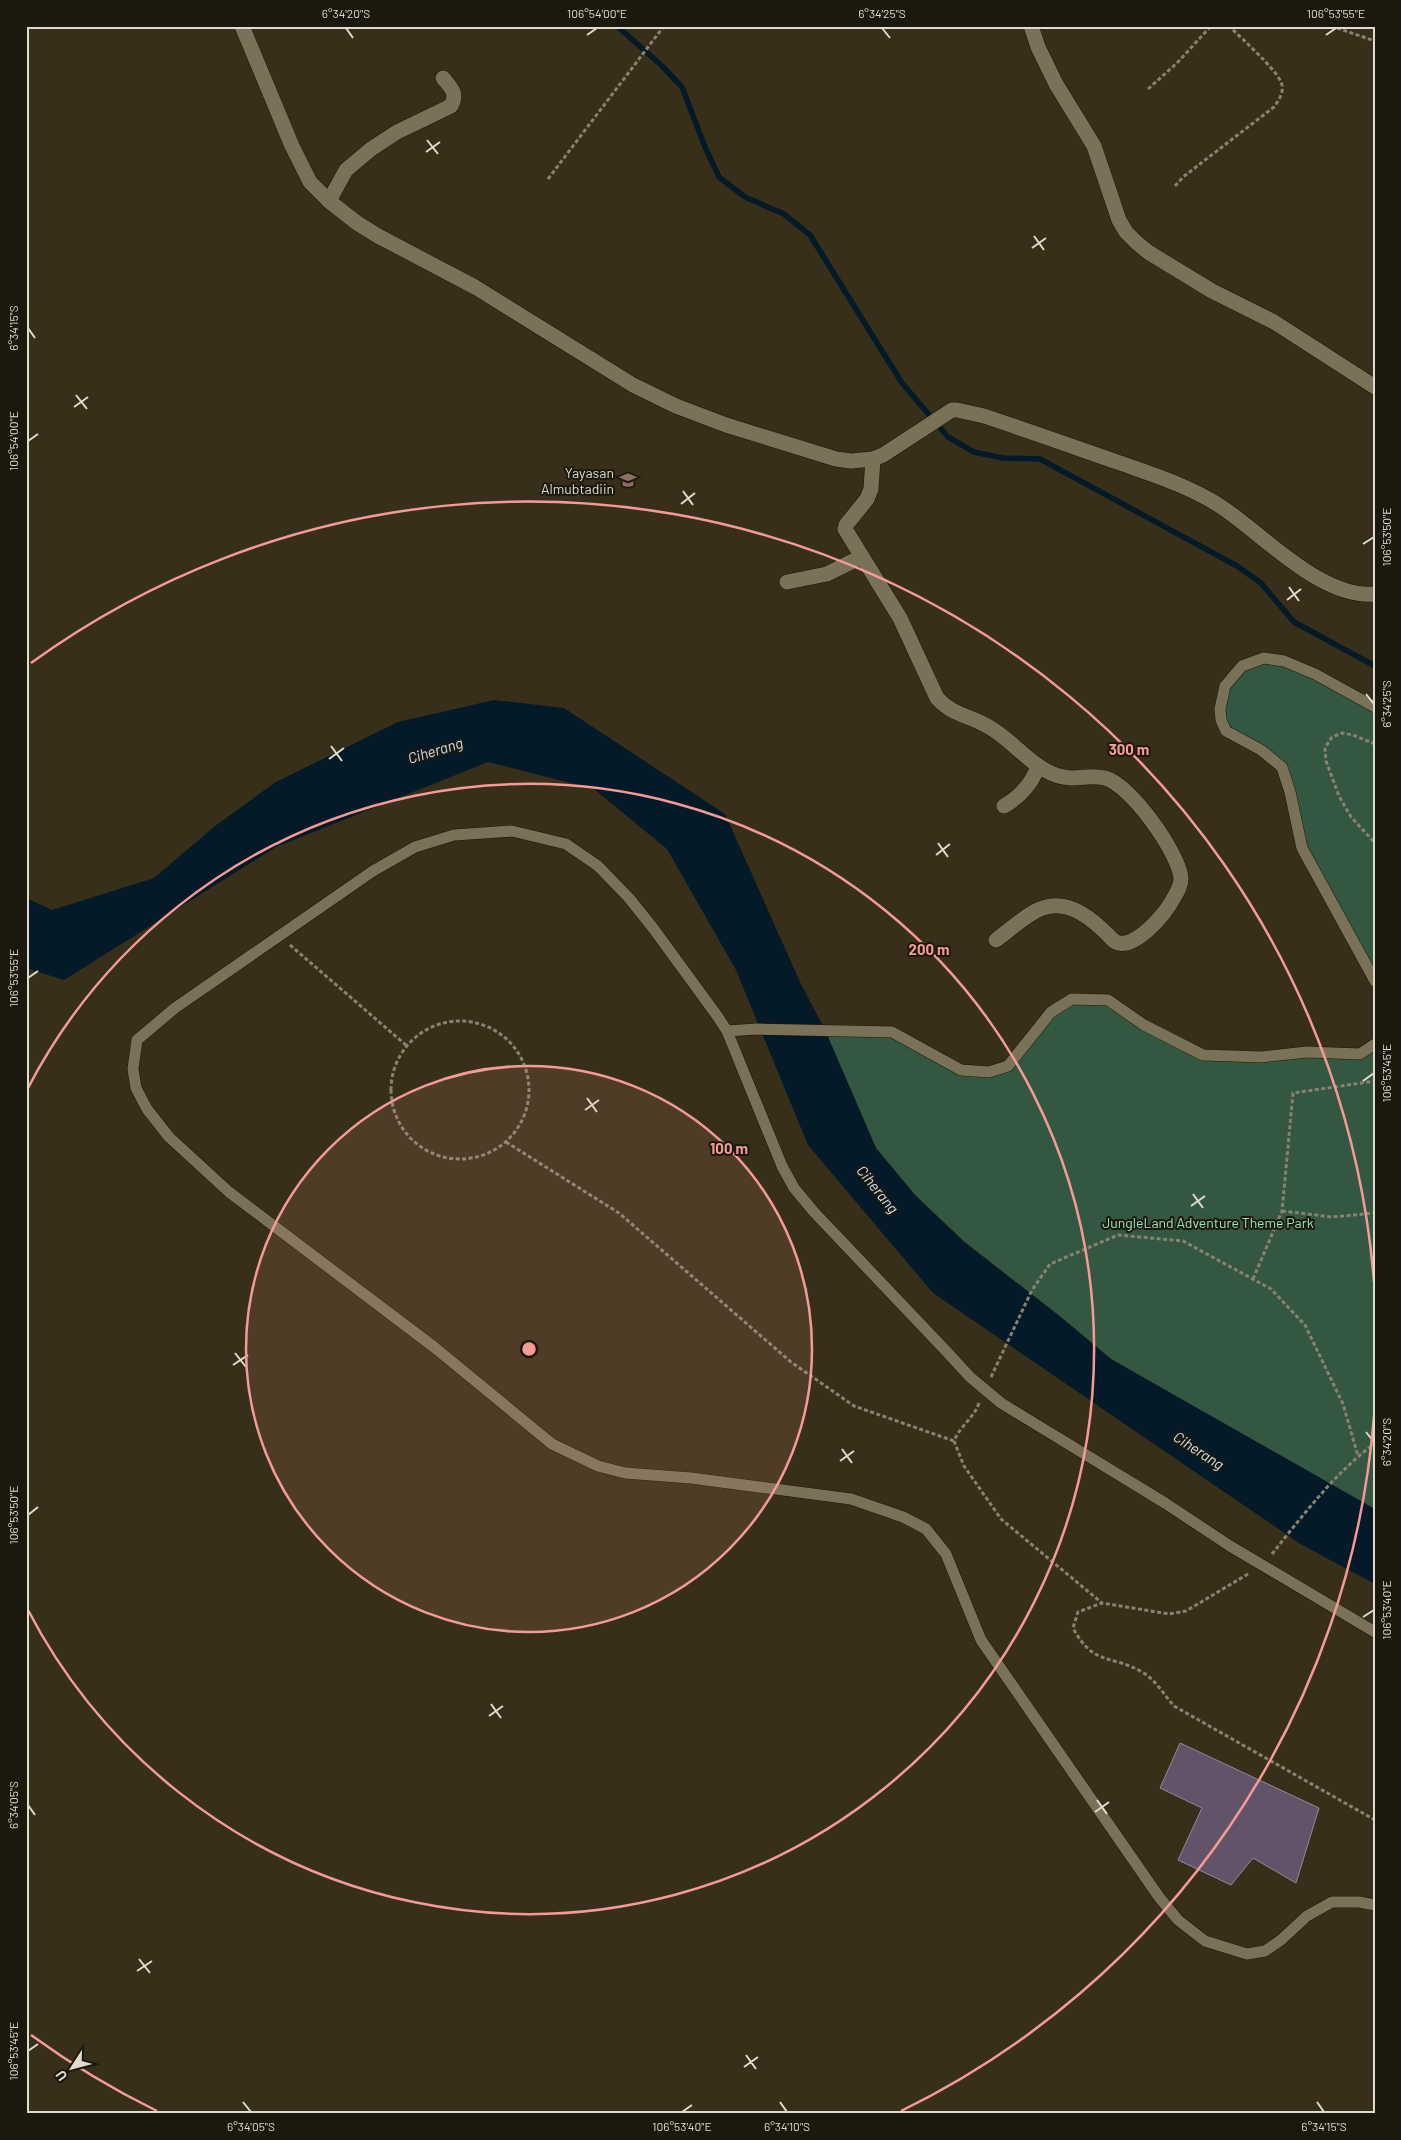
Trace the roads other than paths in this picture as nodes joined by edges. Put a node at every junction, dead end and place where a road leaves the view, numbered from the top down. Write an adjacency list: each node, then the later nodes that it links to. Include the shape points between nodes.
1 (242, 26): 4 (street, via 292,146 310,182)
2 (1031, 26): 5 (street, via 1056,84 1094,146 1126,232 1148,252 1212,291 1274,322)
3 (444, 78): 4 (street, via 454,92 451,106 397,132 371,149 346,170)
4 (329, 201): 6 (street, via 378,236 475,287 633,385 726,426 814,454 851,461)
5 (1375, 387)
6 (873, 459): 7 (street, via 867,500 845,527); 9 (street, via 945,413 957,410 984,416 1186,488 1220,506 1286,557 1334,587 1356,595)
7 (861, 557): 8 (street, via 827,574); 11 (street, via 900,618 937,698 956,714 988,726)
8 (787, 582)
9 (1375, 594)
10 (1375, 707): 14 (lane, via 1315,674 1284,661 1264,658 1242,666 1225,686 1220,709 1220,720 1226,731 1261,750 1282,768 1302,848)
11 (1038, 766): 12 (street, via 1024,791); 13 (street, via 1068,779 1106,778 1121,788 1137,803 1169,847 1181,876 1181,886 1165,914 1146,932 1125,944 1114,941 1078,911 1059,906 1041,908)
12 (1004, 806)
13 (996, 940)
14 (1375, 981)
15 (727, 1030): 16 (lane, via 892,1032 961,1070 989,1072 1008,1066 1051,1012 1072,999 1108,1000 1144,1025 1203,1055 1360,1054); 17 (lane, via 763,1122 794,1188 946,1352 984,1388 1001,1403); 18 (lane, via 653,928 598,866 566,844 512,831 454,835 416,847 373,871 175,1008 137,1040 133,1069 136,1088 168,1137 229,1192 434,1347 552,1444 598,1466 625,1473 691,1478 851,1499 903,1517 926,1529 946,1554 981,1640 1159,1897 1178,1920 1205,1941 1247,1954 1265,1951 1307,1916 1332,1902)
16 (1375, 1044)
17 (1375, 1632)
18 (1375, 1904)

